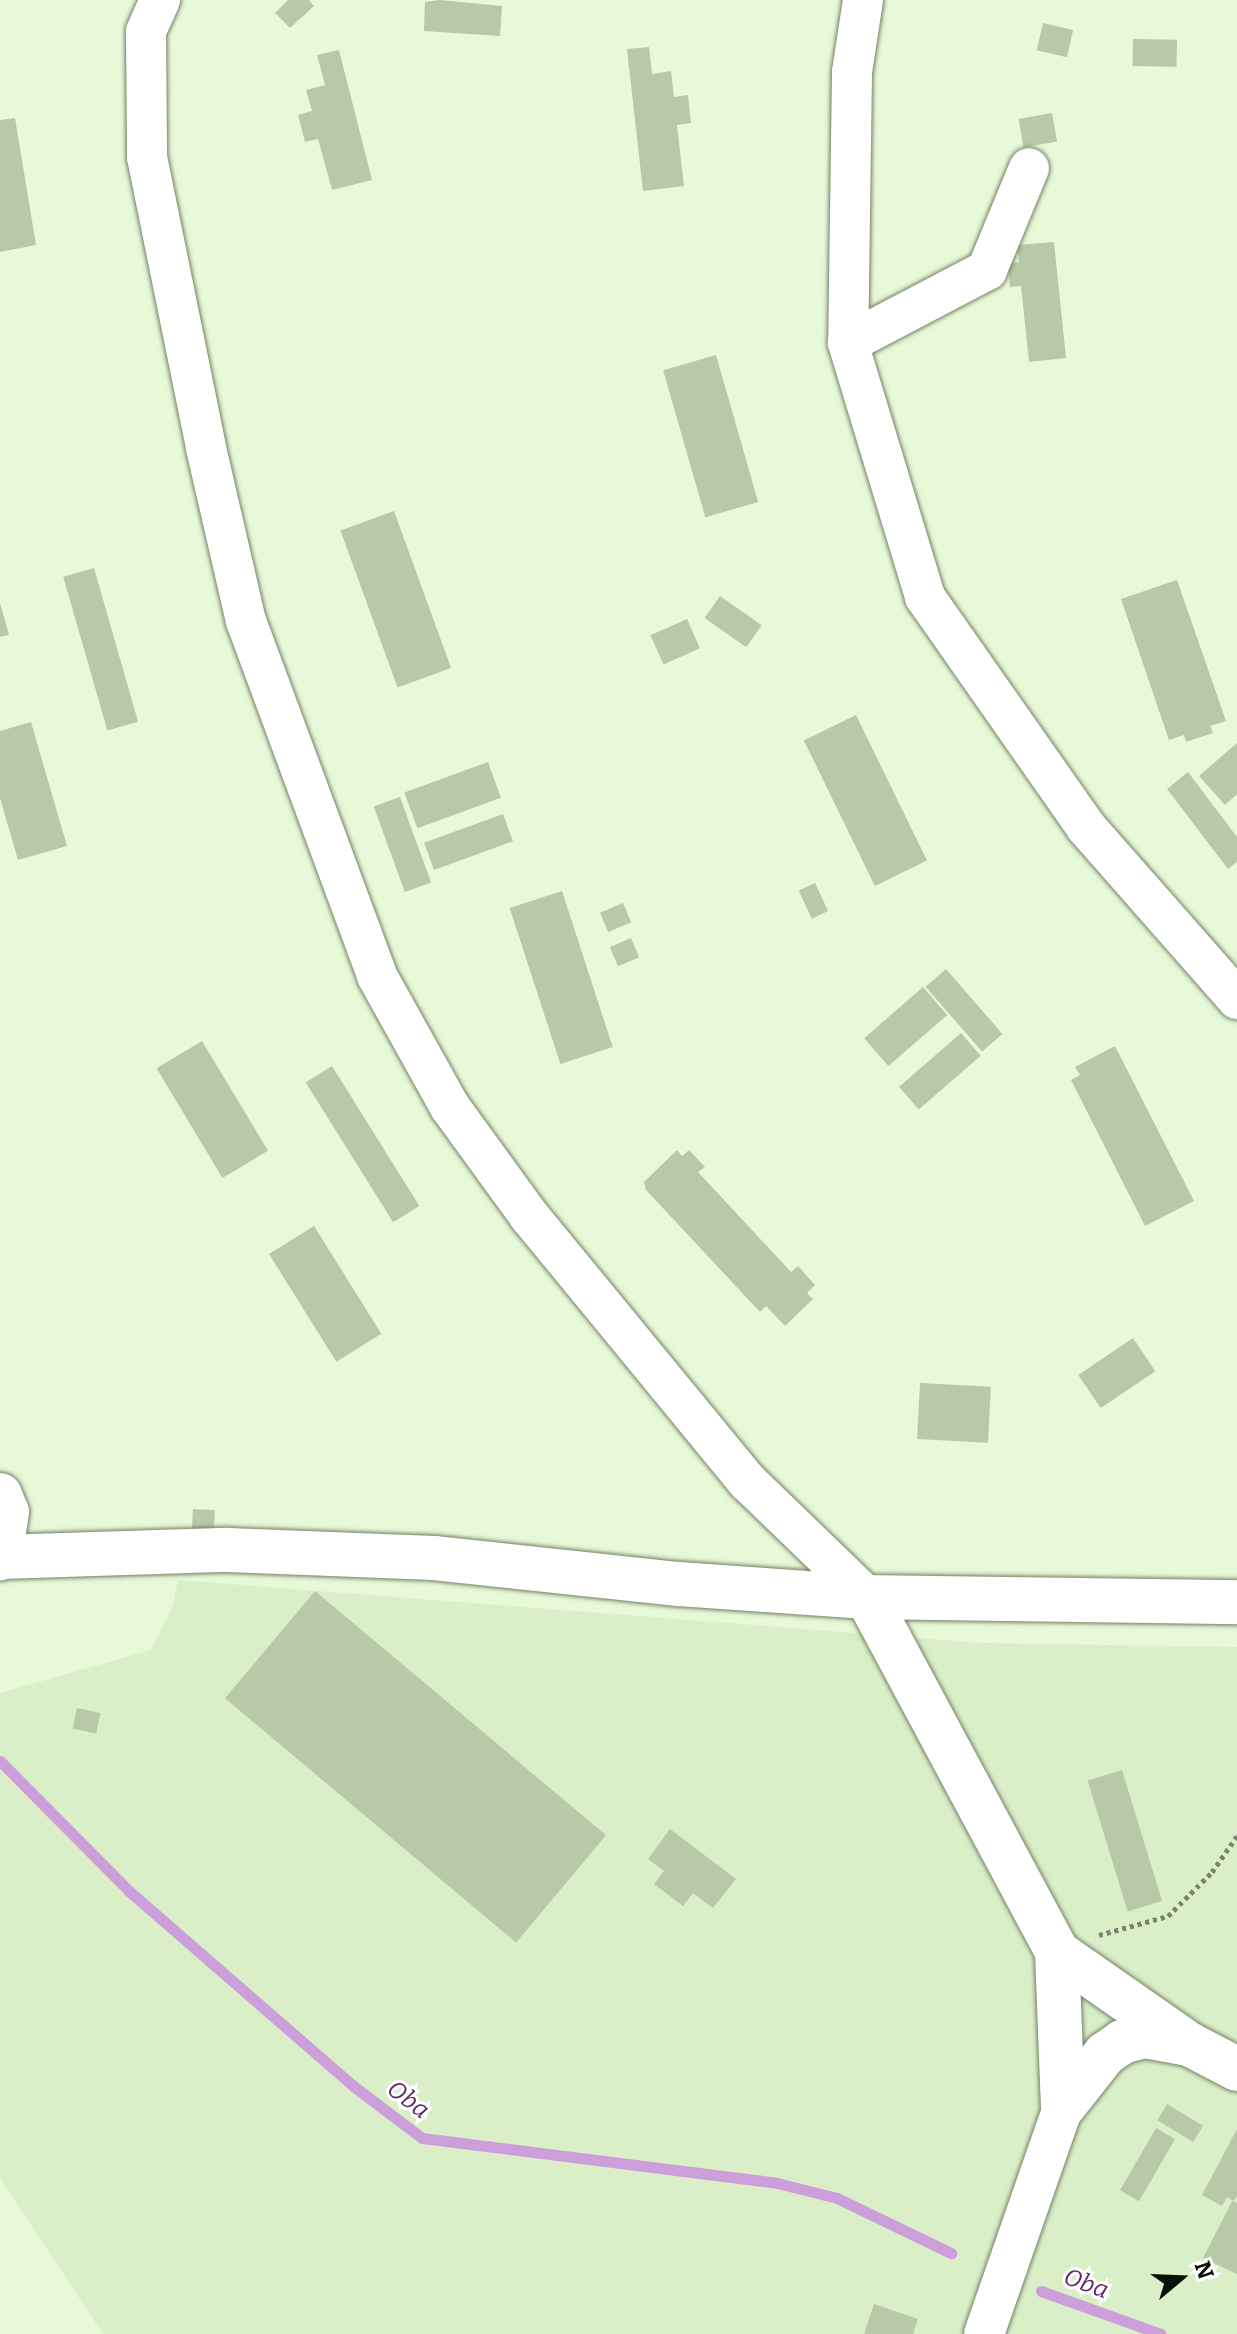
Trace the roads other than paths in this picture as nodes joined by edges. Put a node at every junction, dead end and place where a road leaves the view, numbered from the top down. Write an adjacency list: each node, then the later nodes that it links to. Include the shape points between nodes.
1 (160, 0): 8 (street, via 146,32 147,157 206,448 246,621 377,976 450,1107 530,1217 748,1482)
2 (863, 0): 4 (street, via 852,72)
3 (1029, 168): 4 (street, via 987,270)
4 (848, 343): 5 (street, via 925,597 1086,827)
5 (1237, 999)
6 (0, 1495): 7 (street, via 7,1512)
7 (0, 1558): 8 (street, via 228,1550 434,1558)
8 (867, 1597): 9 (street); 10 (street)
9 (1237, 1602)
10 (1057, 1952): 11 (street); 13 (street)
11 (1189, 2044): 12 (street); 13 (street, via 1145,2036 1122,2042)
12 (1237, 2069)
13 (1063, 2107): 14 (street)
14 (984, 2334)

